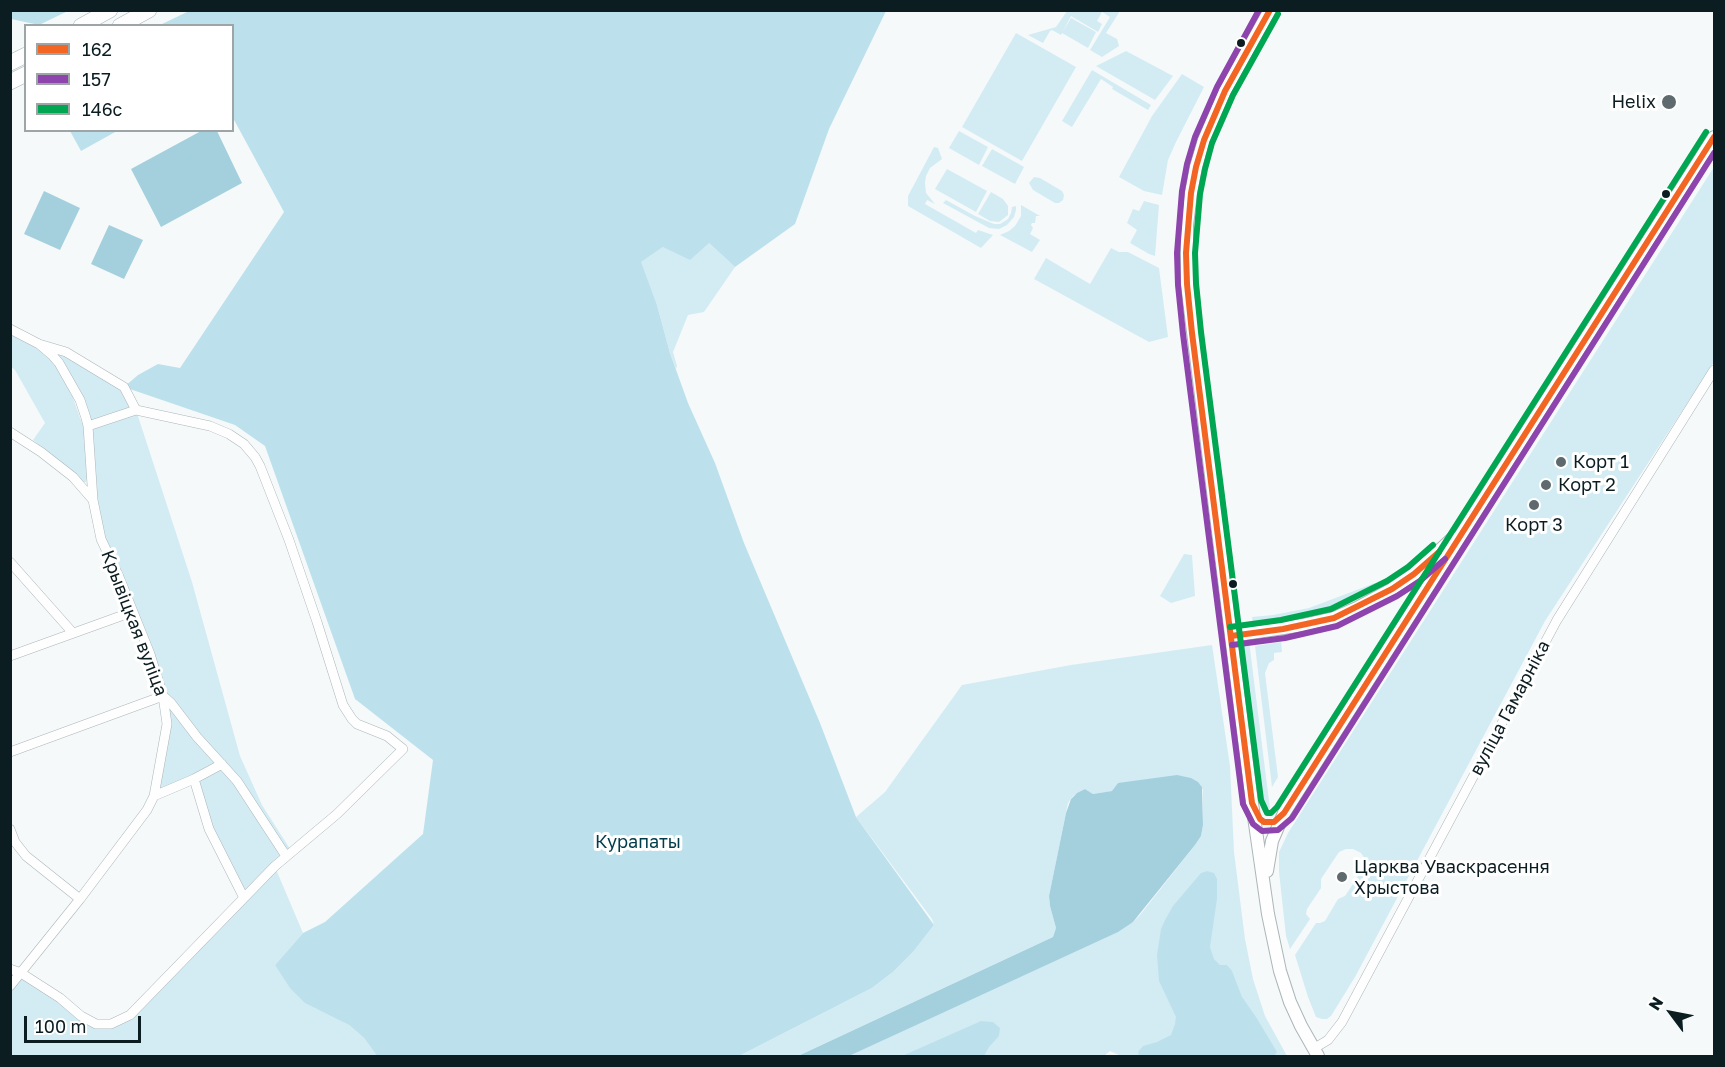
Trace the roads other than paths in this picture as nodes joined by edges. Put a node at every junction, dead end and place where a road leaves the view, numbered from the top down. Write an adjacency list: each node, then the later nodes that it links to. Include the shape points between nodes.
1 (110, 10): 4 (highway)
2 (149, 10): 5 (highway)
3 (1270, 10): 22 (main road, via 1207,131 1196,167 1187,225 1187,284)
4 (85, 24)
5 (124, 24)
6 (24, 56): 7 (highway)
7 (10, 63)
8 (24, 75): 9 (highway)
9 (10, 82)
10 (1714, 137): 18 (main road)
11 (10, 329): 12 (street)
12 (39, 344): 14 (street, via 66,352 124,387); 15 (street, via 52,354 69,380)
13 (1714, 370): 39 (street, вуліца Гамарніка, via 1557,620 1342,1022)
14 (136, 410): 15 (street); 32 (street, via 210,426 236,438 250,450 289,540 343,705 357,724 387,736 403,749 337,814)
15 (88, 426): 17 (street)
16 (10, 432): 17 (street, Крывіцкая вуліца, via 73,477)
17 (93, 500): 20 (street, Крывіцкая вуліца, via 101,539)
18 (1474, 515): 22 (main road, via 1414,574 1357,608 1303,625); 30 (main road)
19 (10, 562): 21 (street)
20 (132, 612): 21 (street); 24 (street, Крывіцкая вуліца)
21 (74, 633): 23 (street)
22 (1231, 636): 29 (main road)
23 (10, 656)
24 (163, 696): 25 (street); 26 (street); 28 (street, Крывіцкая вуліца, via 166,734)
25 (10, 752)
26 (222, 764): 27 (street); 32 (street)
27 (194, 779): 28 (street); 34 (street, via 209,830)
28 (154, 796): 35 (street, Крывіцкая вуліца)
29 (1252, 803): 30 (main road, via 1264,822 1274,822); 33 (main road)
30 (1284, 813): 33 (main road, via 1270,849)
31 (10, 829): 35 (street, via 26,856)
32 (286, 856): 34 (street)
33 (1265, 887): 39 (main road, via 1280,971 1290,1002)
34 (244, 898): 37 (street, via 130,1015 111,1024 88,1021)
35 (80, 899): 37 (street, Крывіцкая вуліца)
36 (10, 969): 37 (street)
37 (21, 973): 38 (street, Крывіцкая вуліца)
38 (10, 986)
39 (1316, 1053)

